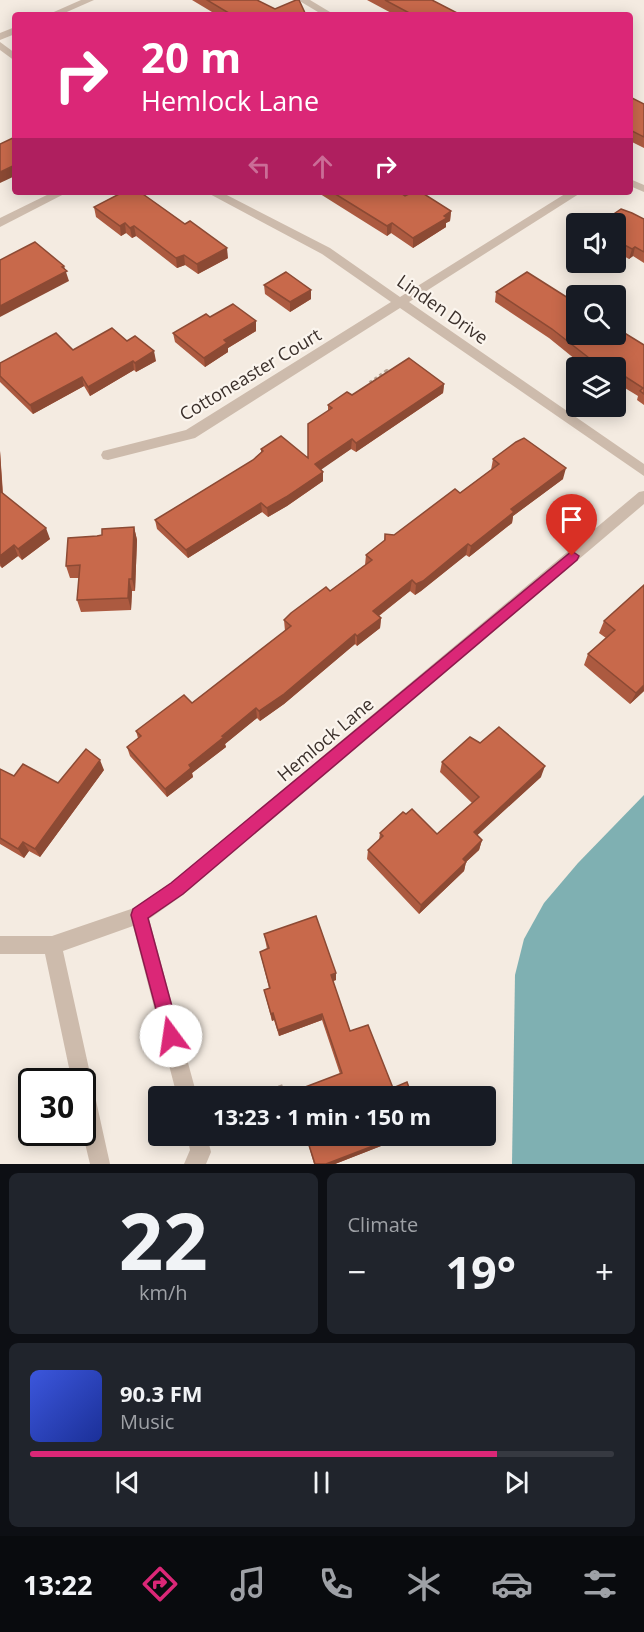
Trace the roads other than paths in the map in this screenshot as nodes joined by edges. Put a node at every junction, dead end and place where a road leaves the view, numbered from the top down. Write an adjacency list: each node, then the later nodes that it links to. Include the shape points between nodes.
1 (89, 0): 3 (street)
2 (303, 0): 4 (street)
3 (59, 12)
4 (325, 12)
5 (0, 45): 6 (street)
6 (12, 55)
7 (56, 195): 10 (street)
8 (218, 195): 11 (street, Linden Drive, via 326,251)
9 (571, 195): 11 (street, Cottoneaster Court)
10 (0, 223)
11 (402, 302): 12 (street, Cottoneaster Court, via 190,434); 13 (street, Linden Drive)
12 (108, 455)
13 (644, 471)
14 (644, 496): 15 (street, Hemlock Lane, via 177,888)
15 (139, 915): 17 (street, Hemlock Lane); 19 (street)
16 (0, 945): 17 (street, Hemlock Lane)
17 (52, 945): 18 (street)
18 (79, 1068)
19 (184, 1086)
20 (96, 1146): 22 (street)
21 (199, 1146): 23 (street, via 201,1152)
22 (100, 1164)
23 (194, 1164)

